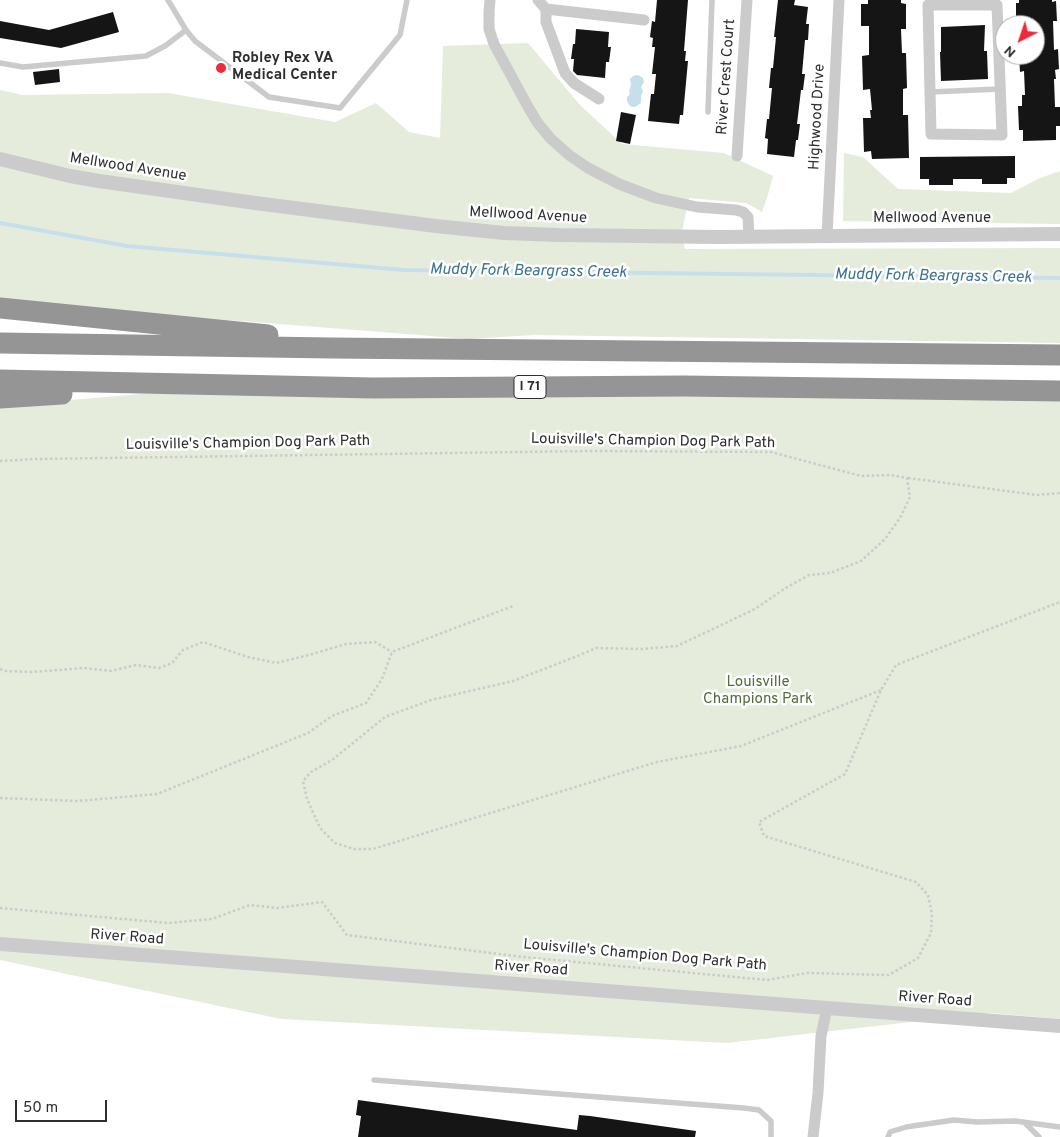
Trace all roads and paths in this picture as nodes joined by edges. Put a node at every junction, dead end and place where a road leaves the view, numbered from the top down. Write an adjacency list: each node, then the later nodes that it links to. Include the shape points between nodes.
1 (168, 0): 10 (lane)
2 (407, 0): 10 (lane, via 400,34 340,108 268,97 195,41)
3 (490, 0): 20 (street, via 489,29 494,44 537,122 550,138 570,156 619,184 656,198 743,212 748,217)
4 (712, 0): 15 (lane)
5 (747, 0): 16 (street, River Crest Court)
6 (839, 0): 19 (street, Highwood Drive)
7 (995, 3): 12 (street); 13 (street, via 928,5)
8 (542, 5): 9 (street); 14 (street, via 565,73 574,83)
9 (644, 20)
10 (186, 30): 11 (lane, via 146,56 22,67)
11 (0, 63)
12 (1000, 89): 13 (lane); 13 (street, via 1002,135 931,134)
13 (930, 92)
14 (600, 99)
15 (708, 112)
16 (737, 156)
17 (0, 159): 20 (street, Mellwood Avenue, via 99,181 504,233)
18 (1060, 234): 19 (street, Mellwood Avenue)
19 (827, 235): 20 (street, Mellwood Avenue)
20 (749, 236)
21 (0, 308): 23 (highway, via 270,335)
22 (0, 343): 23 (highway)
23 (332, 348): 24 (highway)
24 (1060, 355)
25 (0, 380): 26 (highway, I 71)
26 (373, 388): 27 (highway, I 71, via 683,386); 28 (highway)
27 (1060, 391)
28 (0, 398)
29 (0, 461): 30 (path, Louisville's Champion Dog Park Path, via 589,451 771,452 862,476)
30 (907, 478): 31 (path, Louisville's Champion Dog Park Path, via 1037,495); 36 (path, via 910,497 900,518 885,539 861,561 830,573 809,576 755,609 677,646 596,648 513,681 432,700 385,717 303,781 307,800 320,828 335,843 354,849 373,849 657,762 741,746)
31 (1060, 493)
32 (1060, 602): 36 (path, Louisville's Champion Dog Park Path, via 896,665)
33 (513, 606): 34 (path)
34 (392, 652): 35 (path, via 375,642 346,644 276,663 203,642 183,650 172,663 160,668 136,665 111,671 84,668 32,672); 37 (path, via 382,679 366,703 332,716 308,734 157,794 78,801)
35 (0, 669)
36 (880, 690): 38 (path, Louisville's Champion Dog Park Path, via 845,774 759,822 764,836 916,882 928,895 931,933 918,958 889,975 807,973 767,980 347,935 322,902 277,908 250,905 212,919 168,923)
37 (0, 798)
38 (0, 908)
39 (0, 944): 40 (street, River Road)
40 (828, 1008): 41 (street, River Road); 46 (street, via 821,1036)
41 (1060, 1026)
42 (374, 1080): 45 (lane, via 759,1110 771,1122)
43 (1024, 1123): 44 (lane); 47 (lane, via 954,1120 906,1127 890,1132); 48 (lane)
44 (1060, 1127)
45 (772, 1137)
46 (813, 1137)
47 (888, 1137)
48 (1039, 1137)

